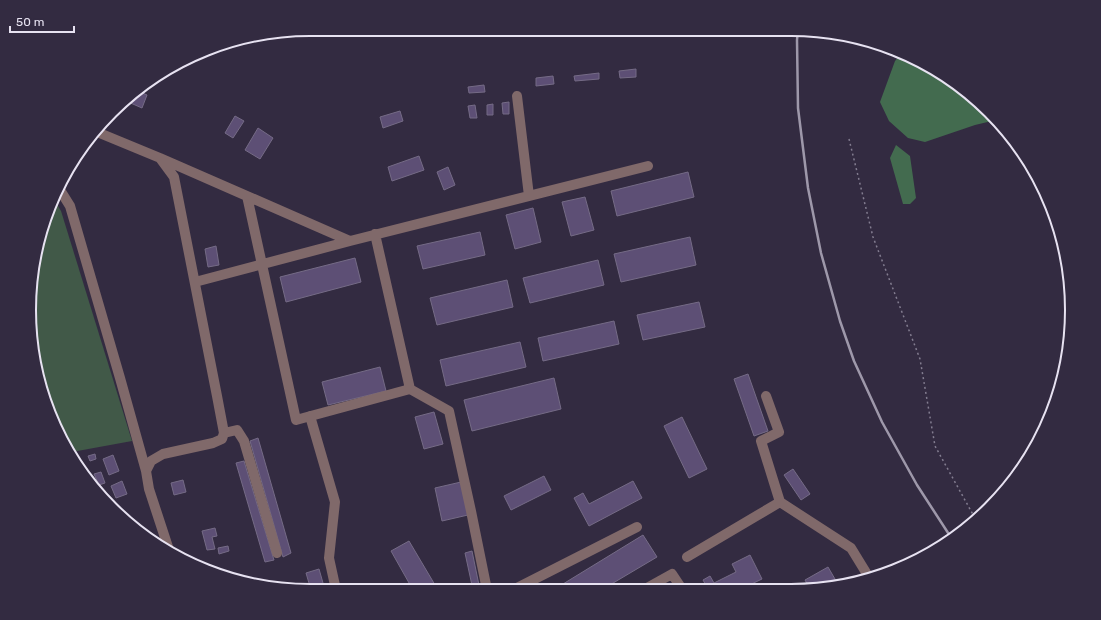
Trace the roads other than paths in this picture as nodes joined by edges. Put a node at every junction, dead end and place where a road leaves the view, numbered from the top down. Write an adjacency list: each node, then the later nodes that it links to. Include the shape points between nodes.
1 (517, 96): 7 (street)
2 (101, 133): 3 (street)
3 (160, 158): 6 (street); 11 (street, via 174,177)
4 (648, 166): 7 (street)
5 (62, 193): 16 (street, via 70,206)
6 (247, 196): 9 (street); 10 (street)
7 (529, 196): 8 (street)
8 (375, 234): 9 (street); 12 (street)
9 (350, 241): 10 (street)
10 (262, 264): 11 (street); 14 (street, via 296,420)
11 (195, 282): 15 (street)
12 (410, 388): 14 (street); 24 (street, via 449,411)
13 (766, 396): 17 (street, via 779,432 761,441)
14 (310, 416): 23 (street, via 335,502 329,558)
15 (224, 433): 16 (street, via 222,439 212,443 163,454 151,461); 20 (street, via 237,430 244,440)
16 (146, 471): 19 (street, via 149,489)
17 (780, 502): 21 (street); 22 (street, via 851,548)
18 (637, 527): 25 (street)
19 (167, 543)
20 (277, 553)
21 (687, 557)
22 (867, 573)
23 (335, 584)
24 (486, 584)
25 (525, 584)
26 (654, 584): 27 (street, via 672,574)
27 (679, 584)

